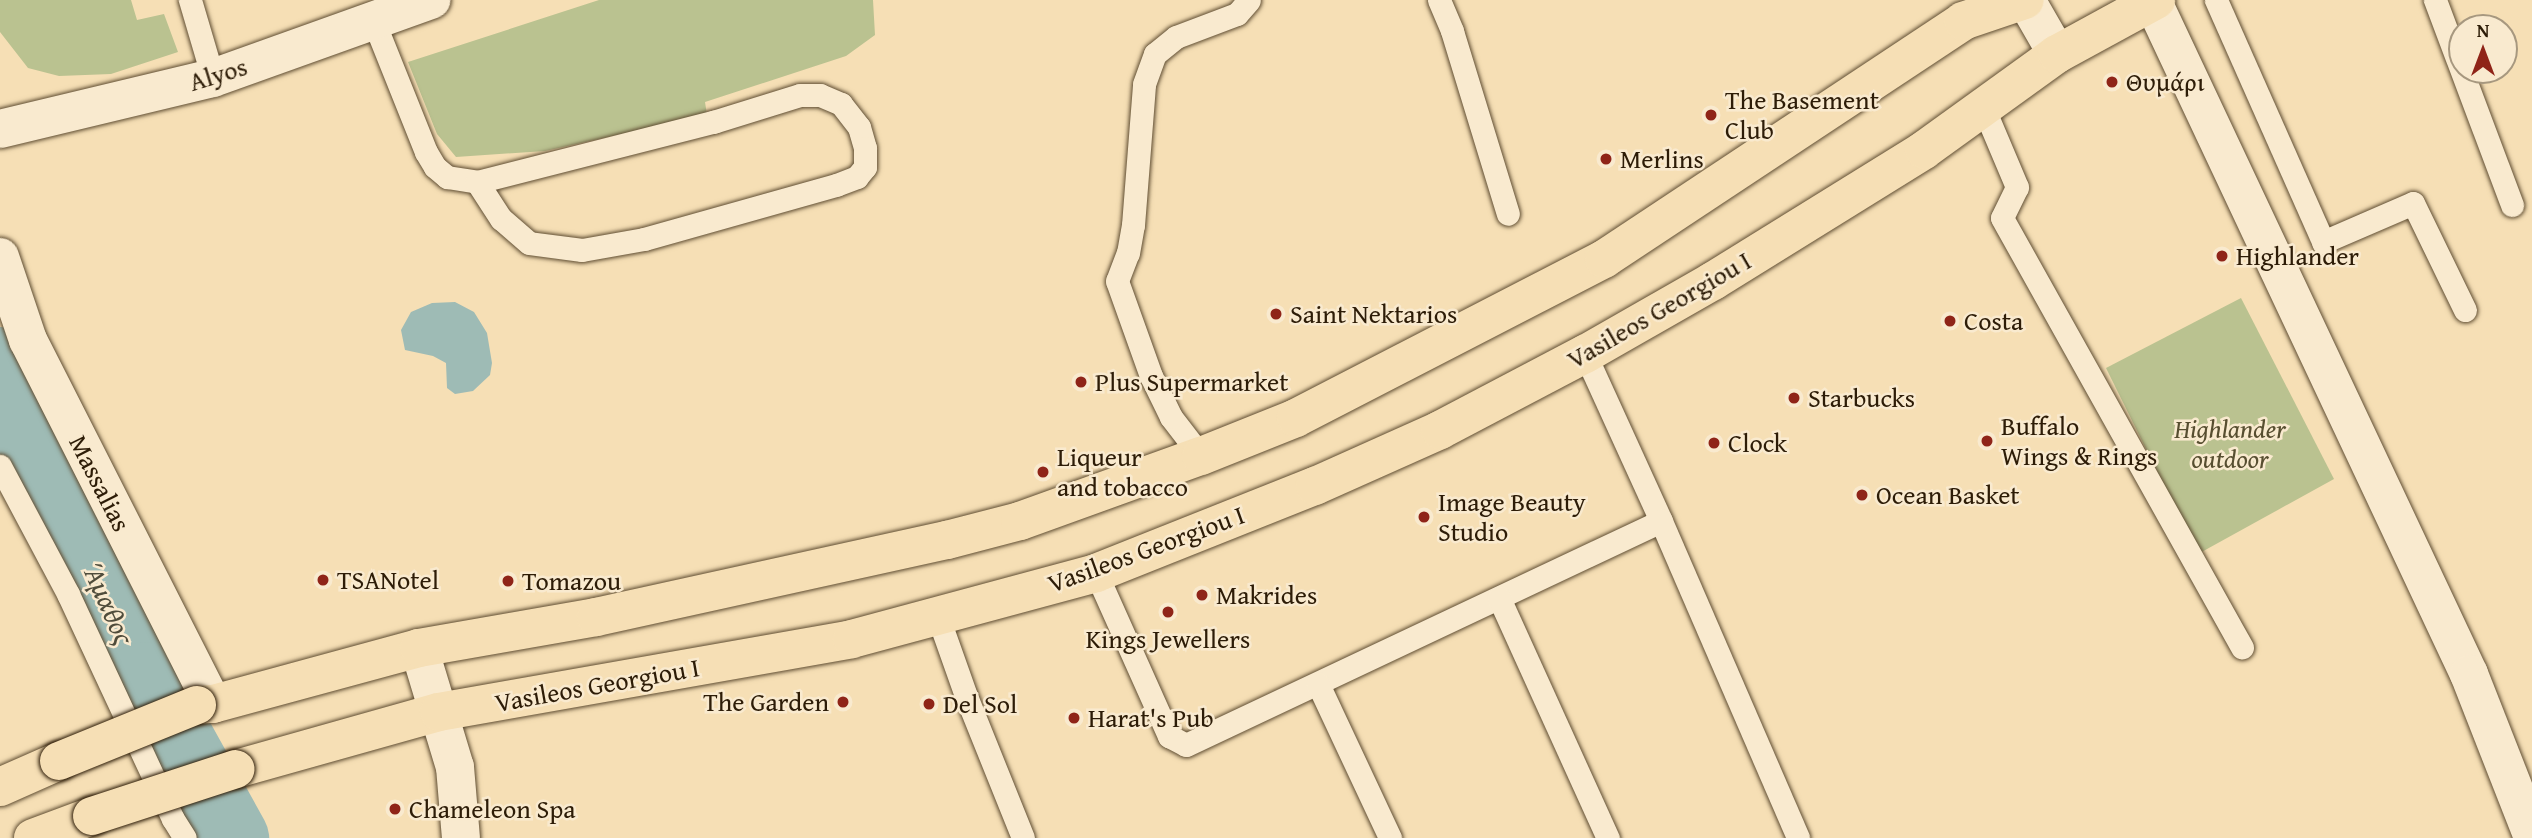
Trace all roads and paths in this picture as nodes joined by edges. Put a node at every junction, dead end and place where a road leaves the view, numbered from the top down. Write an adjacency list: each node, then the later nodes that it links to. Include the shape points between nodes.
1 (190, 0): 11 (lane)
2 (431, 0): 9 (street, Alyos)
3 (1249, 0): 20 (lane, via 1237,14 1176,37 1156,54 1144,84 1133,225 1117,281 1171,417)
4 (1438, 0): 16 (lane, via 1452,31)
5 (2026, 0): 10 (street); 20 (main road, via 1964,21 1604,259 1296,418)
6 (2216, 0): 18 (lane, via 2323,242 2413,203)
7 (2435, 0): 15 (lane)
8 (2154, 1): 10 (main road, Vasileos Georgiou I); 32 (street, via 2469,674)
9 (374, 22): 11 (street, Alyos); 14 (lane, via 435,167 447,177)
10 (2057, 54): 12 (main road, Vasileos Georgiou I)
11 (214, 78): 13 (street, Alyos)
12 (1984, 109): 19 (main road, Vasileos Georgiou I, via 1713,281); 26 (lane, via 2017,187 2002,218)
13 (0, 130)
14 (477, 182): 14 (lane, via 800,95 820,95 841,104 859,127 865,148 865,167 847,181 644,239 582,250 529,243 501,219)
15 (2512, 205)
16 (1508, 214)
17 (0, 257): 29 (street, Massalias, via 29,340)
18 (2465, 310)
19 (1585, 354): 22 (lane); 23 (main road, Vasileos Georgiou I, via 1440,430 1315,486)
20 (1201, 456): 27 (main road, via 1020,521 947,540 596,617)
21 (0, 466): 34 (lane, via 80,616 173,819)
22 (1661, 521): 24 (lane); 39 (lane)
23 (1096, 573): 25 (main road, Vasileos Georgiou I); 28 (lane, via 1169,736 1186,745)
24 (1499, 598): 28 (lane); 38 (lane)
25 (937, 614): 30 (main road, Vasileos Georgiou I, via 852,639); 36 (lane)
26 (2242, 647)
27 (419, 648): 29 (main road); 30 (street)
28 (1318, 684): 37 (lane)
29 (205, 704): 31 (main road, bridge)
30 (439, 712): 33 (main road, Vasileos Georgiou I, bridge, via 236,769); 35 (street, via 455,767)
31 (0, 787)
32 (2532, 835)
33 (33, 838)
34 (186, 838)
35 (461, 838)
36 (1023, 838)
37 (1391, 838)
38 (1608, 838)
39 (1798, 838)

